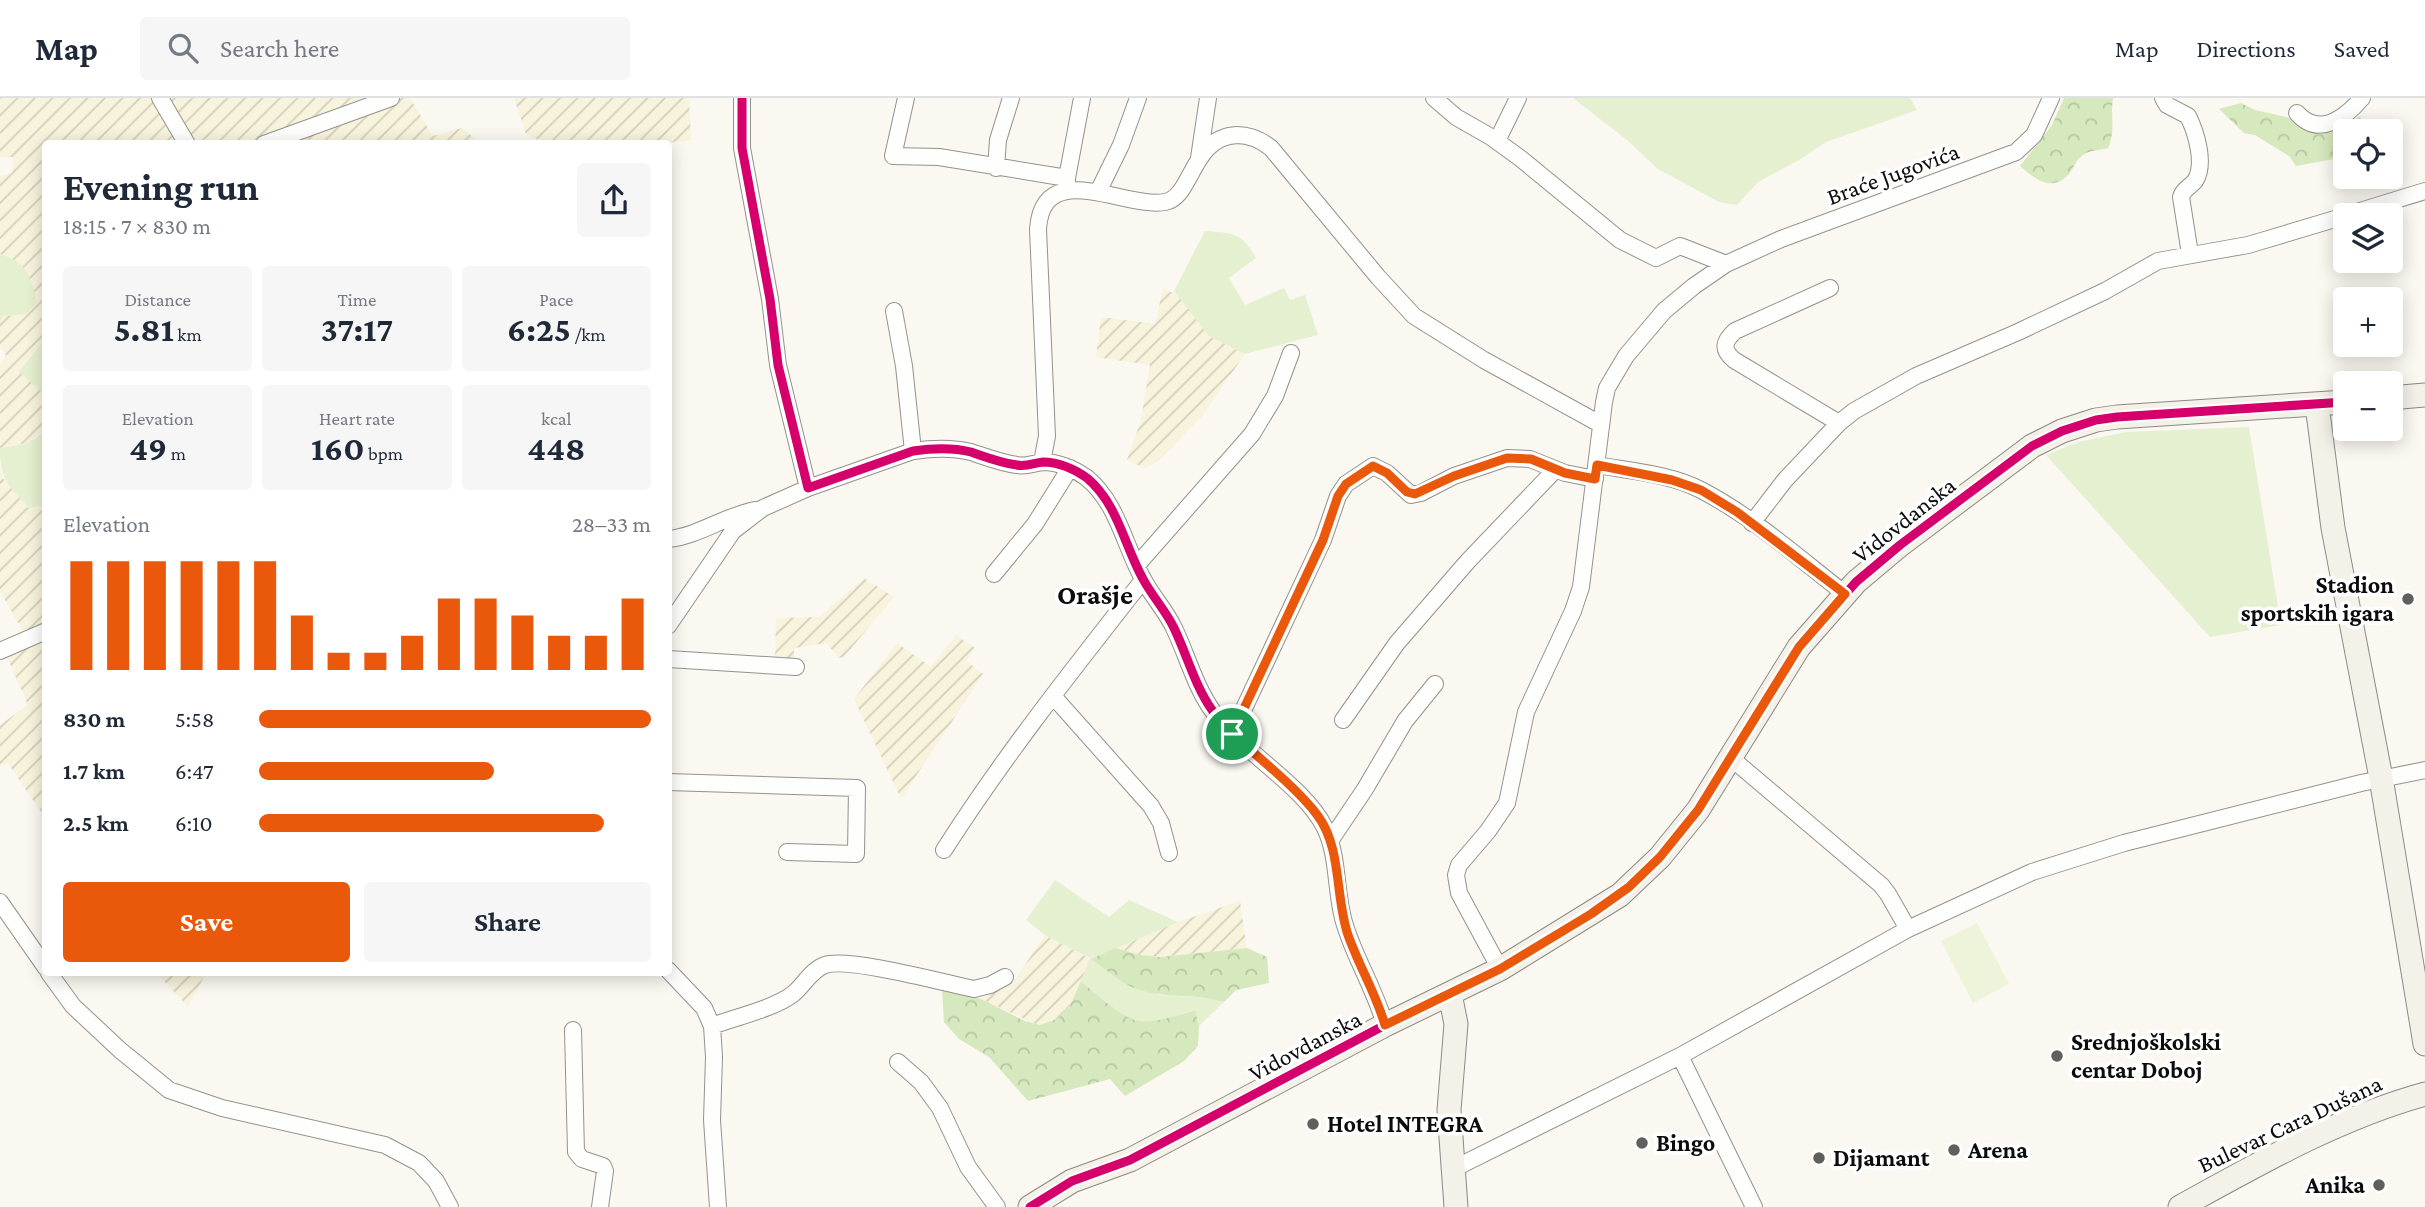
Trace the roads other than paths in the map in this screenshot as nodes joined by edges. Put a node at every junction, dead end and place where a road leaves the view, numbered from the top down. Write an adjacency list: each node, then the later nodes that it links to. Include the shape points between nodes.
1 (160, 98): 15 (street)
2 (391, 98): 16 (street)
3 (742, 98): 41 (street, via 742,148 778,365)
4 (906, 98): 19 (street, via 893,156 939,157)
5 (1011, 98): 19 (street, via 998,140)
6 (1082, 98): 20 (street)
7 (1138, 98): 22 (street)
8 (1208, 98): 18 (street)
9 (1434, 98): 17 (street)
10 (1518, 98): 17 (street)
11 (2051, 98): 26 (street, Braće Jugovića, via 2034,135 2016,152 1781,239)
12 (2164, 98): 25 (street, via 2167,105 2188,116 2200,158 2196,178 2181,193)
13 (2362, 98): 14 (street, via 2339,121 2326,125 2309,123)
14 (2297, 113)
15 (185, 140)
16 (275, 140)
17 (1497, 141): 26 (street, via 1620,240 1656,258 1679,246)
18 (1199, 158): 22 (street, via 1178,194 1167,202 1145,203); 35 (street, via 1214,143 1233,135 1263,141 1414,316)
19 (996, 168): 20 (street)
20 (1067, 184): 22 (street); 37 (street, via 1039,213 1047,436)
21 (2425, 191): 23 (street)
22 (1098, 192)
23 (2387, 203)
24 (2333, 220): 25 (street, via 2248,244)
25 (2190, 254): 34 (street, via 2158,261 2018,332 1916,376)
26 (1726, 264): 35 (street, Braće Jugovića, via 1664,311 1626,356 1607,388)
27 (1830, 288): 34 (street, via 1735,331 1724,347 1734,360)
28 (894, 311): 36 (street)
29 (1291, 353): 45 (street, via 1275,396 1252,434)
30 (2425, 395): 31 (street)
31 (2403, 397)
32 (2333, 403): 33 (street, Vidovdanska)
33 (2317, 405): 47 (street, Vidovdanska, via 2140,414 2096,420 2062,431 2032,446 1900,545); 59 (street, via 2333,528)
34 (1839, 423): 43 (street)
35 (1600, 424): 40 (street, Braće Jugovića)
36 (913, 451): 37 (street, via 946,448 1014,465); 41 (street)
37 (1042, 462): 38 (street)
38 (1070, 468): 45 (street, via 1101,492); 46 (street, via 1035,524)
39 (1555, 470): 40 (street); 55 (street, via 1396,643); 56 (street, via 1531,459 1507,458 1415,494 1373,466 1353,478 1338,496 1323,540)
40 (1596, 472): 43 (street, via 1686,484); 68 (street, Braće Jugovića, via 1581,587 1526,712 1507,803 1457,870 1459,894)
41 (808, 488): 42 (street)
42 (763, 508): 44 (street); 48 (street, via 733,531)
43 (1752, 523): 47 (street)
44 (672, 539)
45 (1140, 573): 54 (street); 56 (street, via 1167,615 1205,698)
46 (994, 574)
47 (1845, 594): 57 (street, Vidovdanska, via 1799,647)
48 (672, 620)
49 (42, 633): 50 (street)
50 (0, 651)
51 (672, 659): 52 (street)
52 (796, 667)
53 (1435, 684): 61 (street, via 1405,721)
54 (1053, 696): 62 (street); 64 (street, via 1151,806)
55 (1343, 720)
56 (1232, 734): 61 (street, via 1309,806)
57 (1731, 758): 66 (street, via 1881,885); 68 (street, Vidovdanska, via 1692,818 1629,887)
58 (2425, 770): 59 (street)
59 (2381, 778): 66 (street, via 2051,864); 76 (street)
60 (672, 782): 63 (street, via 857,788 856,854)
61 (1330, 841): 73 (street, via 1345,926)
62 (944, 850)
63 (787, 852)
64 (1169, 853)
65 (0, 902): 67 (street)
66 (1908, 929): 77 (street)
67 (42, 962)
68 (1500, 969): 72 (street, Vidovdanska)
69 (672, 974): 74 (street, via 704,1008)
70 (51, 976): 81 (street, via 73,1006 169,1090 222,1108 385,1145 419,1163 436,1181)
71 (1005, 977): 74 (street, via 974,989 834,963 819,968 779,1002)
72 (1450, 994): 73 (street, Vidovdanska); 80 (street, via 1456,1024 1449,1084)
73 (1385, 1025): 85 (street, Vidovdanska, via 1130,1160 1072,1181)
74 (712, 1026): 83 (street)
75 (573, 1030): 82 (street, via 576,1152 603,1166)
76 (2425, 1044)
77 (1680, 1056): 80 (street); 87 (street)
78 (898, 1062): 84 (street, via 940,1108 968,1167)
79 (2425, 1094): 88 (street, Bulevar Cara Dušana, via 2332,1129)
80 (1451, 1170): 86 (street)
81 (450, 1207)
82 (600, 1207)
83 (718, 1207)
84 (997, 1207)
85 (1030, 1207)
86 (1455, 1207)
87 (1754, 1207)
88 (2180, 1207)

